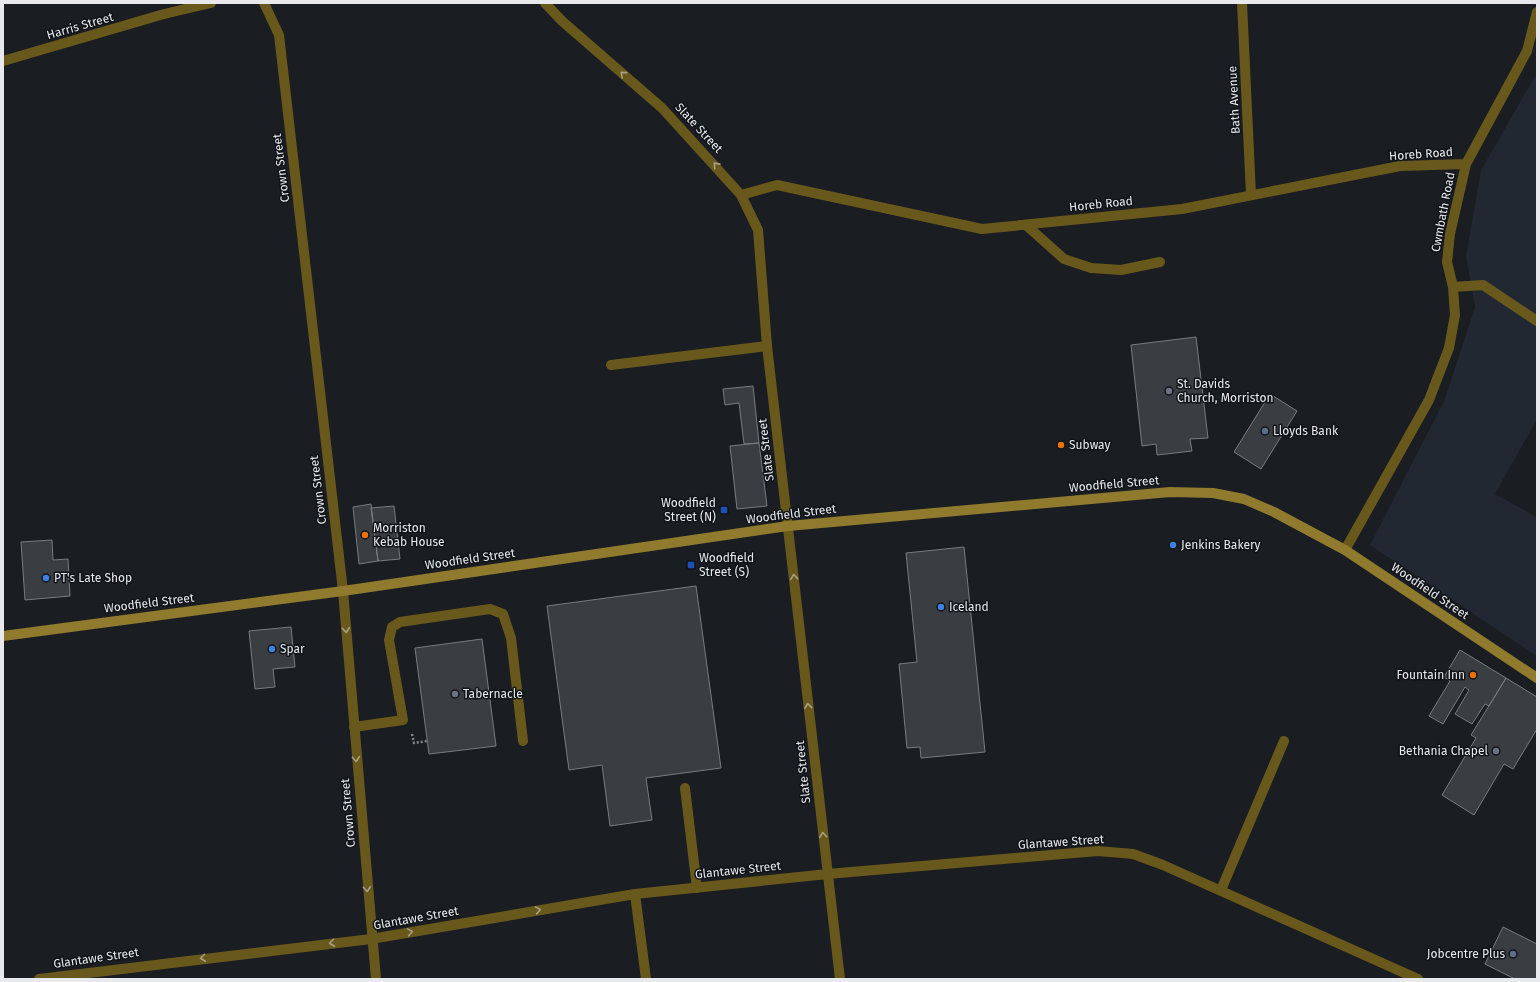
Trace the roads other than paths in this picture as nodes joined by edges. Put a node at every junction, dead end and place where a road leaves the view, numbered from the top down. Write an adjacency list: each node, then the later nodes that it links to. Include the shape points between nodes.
1 (211, 3): 8 (street, Harris Street, via 164,14)
2 (263, 3): 20 (street, Crown Street, via 279,35)
3 (545, 3): 10 (street, Slate Street, one-way to 3, via 662,108 562,21)
4 (1242, 3): 11 (street, Bath Avenue)
5 (1537, 12): 6 (street, Cwmbath Road)
6 (1527, 51): 7 (street); 9 (street, Cwmbath Road)
7 (1537, 54)
8 (3, 61)
9 (1466, 164): 11 (street, Horeb Road, via 1400,166); 14 (street, Cwmbath Road, via 1450,234 1447,262)
10 (741, 195): 12 (street, Horeb Road, via 777,184 982,229); 16 (street, Slate Street, via 758,230)
11 (1251, 195): 12 (street, Horeb Road, via 1182,209)
12 (1026, 224): 13 (street, via 1064,259 1091,268 1121,270)
13 (1160, 262)
14 (1453, 288): 15 (street, via 1482,285); 19 (street, Cwmbath Road, via 1455,315 1449,348 1429,400)
15 (1537, 321)
16 (767, 346): 17 (street); 18 (street, Slate Street)
17 (611, 365)
18 (788, 526): 19 (main road, Woodfield Street, via 1170,492 1213,493 1244,499); 20 (main road, Woodfield Street); 27 (street, Slate Street, one-way to 18)
19 (1345, 550): 22 (main road, Woodfield Street)
20 (343, 591): 21 (main road, Woodfield Street); 23 (street, Crown Street, one-way to 23)
21 (3, 636)
22 (1537, 678)
23 (354, 727): 24 (street, via 403,720 389,640 392,627 400,622 490,610 503,614 511,638); 31 (street, Crown Street, one-way to 31)
24 (523, 741)
25 (1284, 741): 29 (street)
26 (685, 788): 28 (street)
27 (828, 874): 28 (street, Glantawe Street); 29 (street, Glantawe Street, via 1098,851 1133,854); 35 (street, Slate Street)
28 (697, 888): 30 (street, Glantawe Street)
29 (1221, 890): 36 (street, Glantawe Street)
30 (635, 894): 31 (street, Glantawe Street, one-way to 30); 34 (street)
31 (371, 939): 32 (street, Glantawe Street, one-way to 32); 33 (street, Crown Street)
32 (39, 979)
33 (376, 979)
34 (646, 979)
35 (840, 979)
36 (1418, 979)

